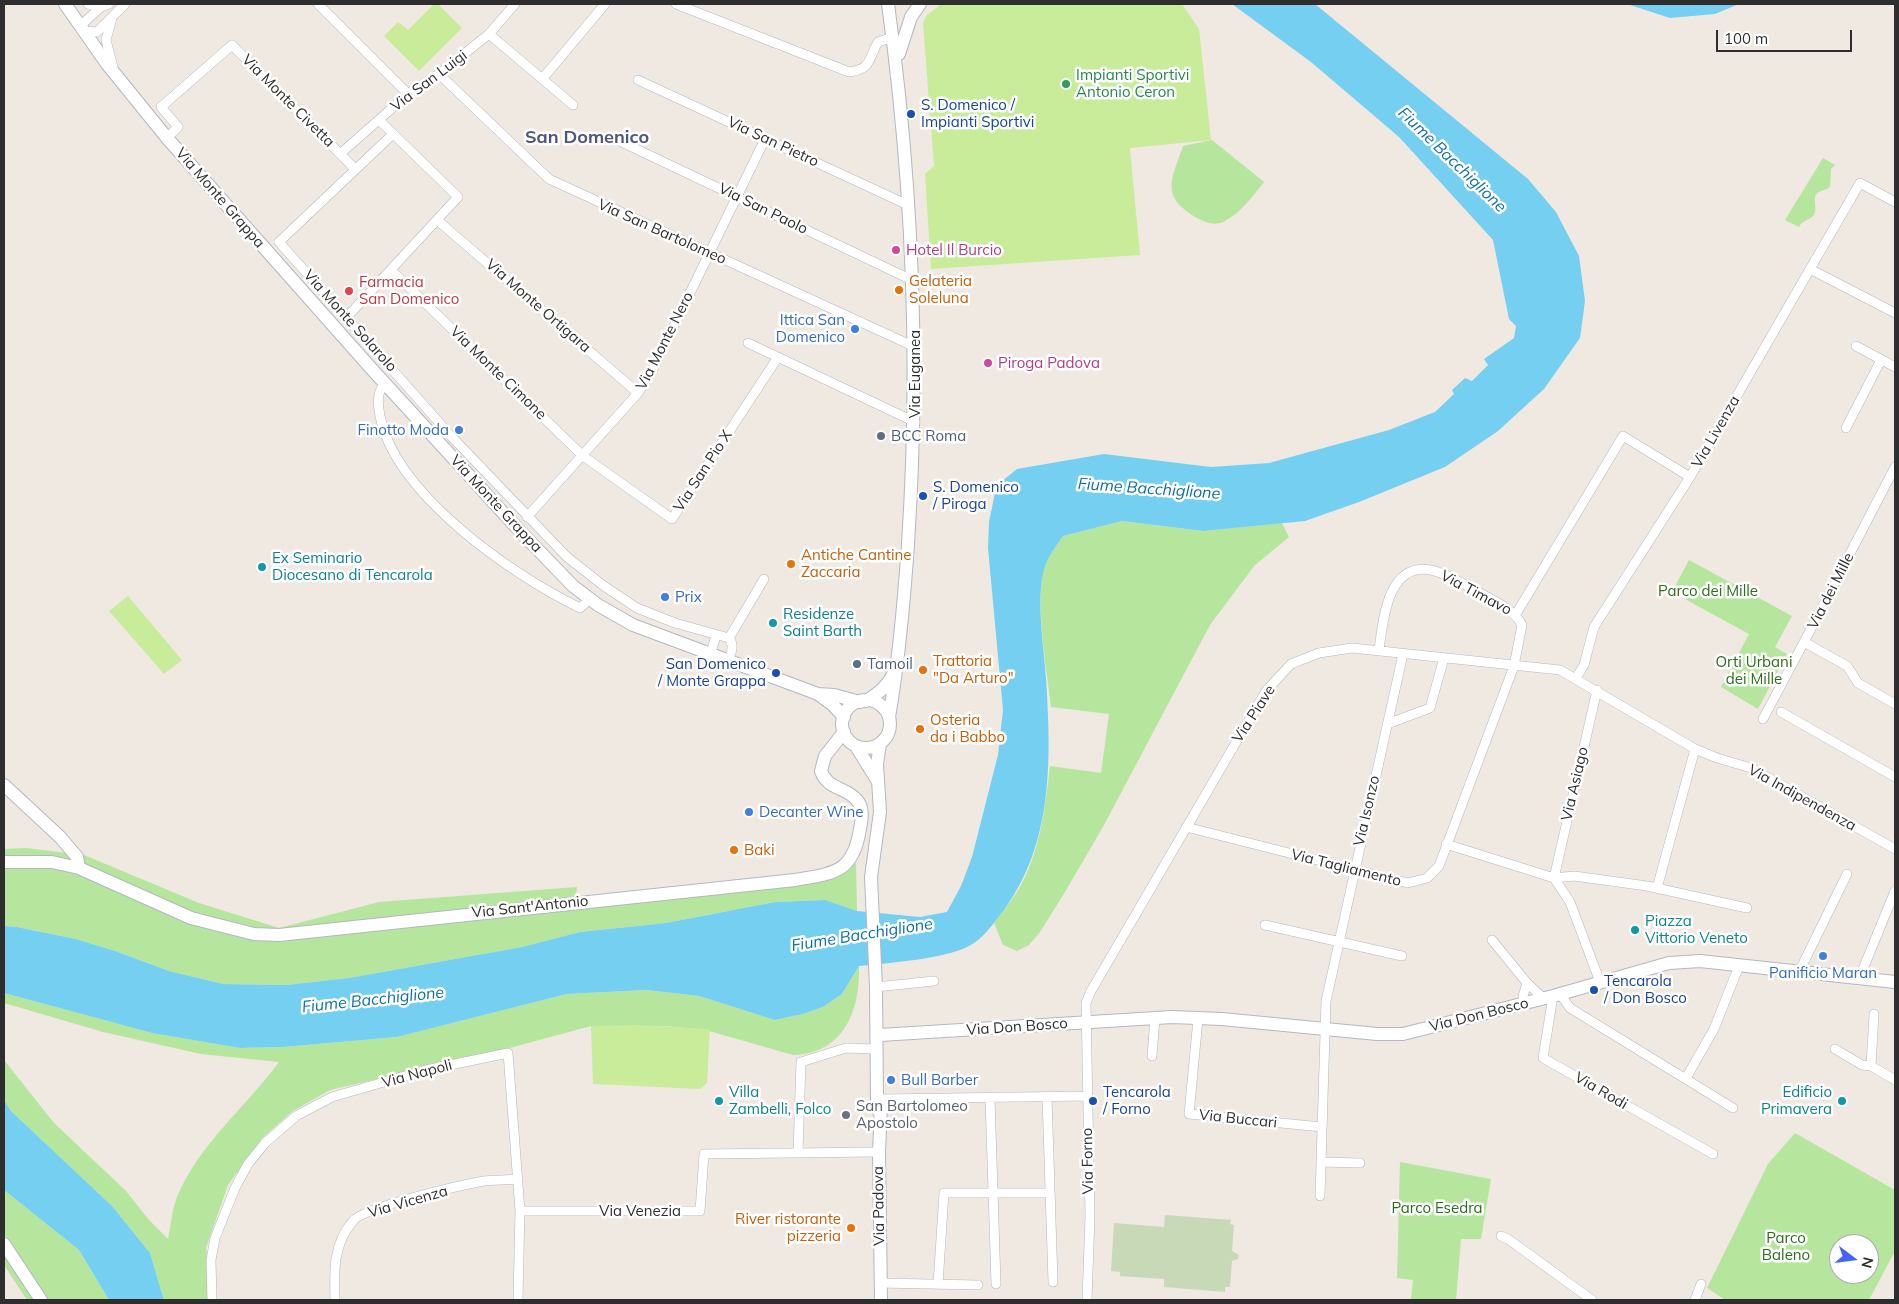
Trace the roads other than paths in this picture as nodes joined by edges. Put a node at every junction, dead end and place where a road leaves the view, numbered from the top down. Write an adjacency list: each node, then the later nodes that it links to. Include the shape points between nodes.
1 (65, 4): 13 (street, Via Monte Grappa)
2 (88, 4): 11 (street)
3 (125, 4): 12 (street)
4 (318, 4): 21 (street)
5 (515, 4): 14 (street, Via San Luigi)
6 (605, 4): 19 (street)
7 (676, 4): 15 (street, via 849,72 861,70 868,64 878,42)
8 (888, 4): 15 (street, Via Euganea)
9 (912, 4): 10 (street, Via Euganea)
10 (921, 4): 18 (street, Via Euganea, via 911,17 902,40)
11 (105, 6): 13 (street)
12 (112, 18): 13 (street, via 97,32); 16 (street, via 106,40)
13 (82, 29): 16 (street, Via Monte Grappa)
14 (489, 34): 17 (street, Via San Luigi); 19 (street)
15 (893, 37): 18 (street, Via Euganea)
16 (116, 74): 26 (street, Via Monte Grappa)
17 (439, 74): 21 (street, Via San Luigi); 34 (street, Via San Bartolomeo, via 549,179)
18 (898, 77): 32 (street, Via Euganea)
19 (543, 78): 22 (street)
20 (638, 80): 27 (street, Via San Pietro)
21 (408, 94): 23 (street, Via San Luigi)
22 (573, 105)
23 (379, 120): 24 (street); 28 (street, Via San Luigi)
24 (393, 134): 29 (street, Via Monte Solarolo); 33 (street, via 458,198)
25 (611, 137): 30 (street, Via San Paolo)
26 (167, 138): 28 (street, Via Monte Civetta, via 178,127 161,107 232,45); 46 (street, Via Monte Grappa)
27 (765, 139): 30 (street, Via Monte Nero); 32 (street, Via San Pietro)
28 (340, 154): 29 (street, Via Monte Civetta)
29 (355, 169): 39 (street, Via Monte Solarolo, via 279,242)
30 (736, 197): 34 (street, Via Monte Nero); 37 (street, Via San Paolo)
31 (1895, 202): 35 (street, via 1860,183)
32 (908, 205): 37 (street, Via Euganea)
33 (437, 220): 36 (street); 49 (street, Via Monte Ortigara)
34 (709, 253): 42 (street, Via San Bartolomeo); 49 (street, Via Monte Nero, via 652,371)
35 (1810, 269): 38 (street); 56 (street, Via Livenza)
36 (391, 270): 39 (street); 53 (street, Via Monte Cimone)
37 (914, 281): 42 (street, Via Euganea)
38 (1895, 313)
39 (347, 317): 43 (street, Via Monte Solarolo)
40 (748, 343): 44 (street)
41 (1856, 346): 45 (street)
42 (915, 347): 50 (street, Via Euganea)
43 (381, 354): 46 (street); 52 (street, Via Monte Solarolo)
44 (778, 356): 50 (street); 53 (street, Via San Pio X, via 672,519)
45 (1881, 360): 47 (street); 51 (street)
46 (368, 366): 48 (street, Via Monte Grappa)
47 (1895, 367)
48 (385, 384): 54 (street, Via Monte Grappa); 59 (street, Via Monte Grappa, via 380,388 378,403 386,436 407,472 434,504 474,540 522,575 580,608)
49 (638, 393): 53 (street, Via Monte Nero)
50 (915, 422): 70 (street, Via Euganea, via 904,606)
51 (1846, 428)
52 (464, 450): 54 (street); 57 (street, Via Monte Solarolo)
53 (583, 456): 57 (street, Via Monte Nero)
54 (454, 460): 59 (street, Via Monte Grappa)
55 (1895, 467): 63 (street, Via dei Mille)
56 (1690, 477): 60 (street, via 1623,436); 71 (street, Via Livenza, via 1594,627 1584,665)
57 (526, 517): 61 (street, Via Monte Grappa, via 567,557 637,608)
58 (764, 579): 62 (street)
59 (589, 600): 66 (street, Via Monte Grappa, via 633,625)
60 (1516, 614): 64 (street, Via Timavo, via 1442,574 1420,570 1400,581 1390,593 1384,609); 69 (street, Via Timavo, via 1522,625)
61 (716, 636): 62 (street, Via Monte Grappa); 66 (street)
62 (729, 638): 68 (street, via 732,649)
63 (1804, 642): 75 (street, Via dei Mille, via 1846,666 1858,683); 79 (street)
64 (1379, 650): 65 (street, Via Piave); 89 (street, Via Piave, via 1352,648 1319,653 1291,664 1266,691)
65 (1403, 654): 67 (street, Via Piave); 80 (street, Via Isonzo)
66 (710, 655): 68 (street, Via Monte Grappa)
67 (1444, 658): 69 (street, Via Piave); 80 (street, via 1430,708)
68 (728, 661): 73 (street, Via Monte Grappa)
69 (1514, 666): 71 (street, Via Piave, via 1560,670); 90 (street, Via Tagliamento)
70 (895, 671): 74 (street, Via Euganea, via 881,692); 78 (street, Via Euganea, via 896,686)
71 (1576, 678): 72 (street, Via Indipendenza)
72 (1597, 690): 85 (street, Via Indipendenza); 96 (street, Via Asiago)
73 (818, 694): 74 (street, Via Monte Grappa); 77 (street, Via Monte Grappa)
74 (863, 701): 77 (street, Via Euganea, via 850,707); 78 (street, via 880,705)
75 (1895, 704)
76 (1781, 712): 86 (street)
77 (844, 717): 81 (street)
78 (889, 717): 82 (street, Via Euganea, via 888,735)
79 (1764, 719)
80 (1387, 724): 94 (street, Via Isonzo)
81 (844, 732): 83 (street, Via Euganea); 84 (street, Via Sant'Antonio)
82 (880, 744): 83 (street, via 868,748); 87 (street, Via Euganea)
83 (855, 745): 84 (street, via 842,743); 87 (street, Via Euganea)
84 (831, 747): 93 (street, Via Sant'Antonio, via 822,764 823,778 857,800 862,811 857,847 846,865 834,872 795,880 279,935 245,932 191,918)
85 (1695, 749): 91 (street, Via Indipendenza, via 1750,768); 97 (street)
86 (1895, 777)
87 (878, 781): 111 (street, Via Euganea, via 880,812 871,877)
88 (4, 785): 93 (street, via 60,837 77,856)
89 (1186, 827): 94 (street, Via Tagliamento); 117 (street, Via Piave, via 1091,991 1086,1003)
90 (1446, 844): 94 (street, Via Tagliamento, via 1439,866 1427,878 1408,883); 96 (street)
91 (1895, 849)
92 (4, 862): 93 (street, Via Sant'Antonio, via 52,862)
93 (79, 868)
94 (1354, 870): 102 (street, Via Isonzo)
95 (1847, 874): 105 (street)
96 (1554, 878): 97 (street, via 1574,876); 108 (street, via 1570,902)
97 (1657, 888): 99 (street)
98 (1895, 891): 106 (street)
99 (1747, 908)
100 (1265, 925): 102 (street)
101 (1492, 940): 110 (street)
102 (1339, 943): 103 (street); 118 (street, Via Isonzo, via 1326,1000)
103 (1402, 956)
104 (1739, 966): 105 (street, Via Don Bosco); 108 (street, Via Don Bosco, via 1700,961 1669,963); 124 (street, via 1714,1029)
105 (1799, 972): 106 (street, Via Don Bosco)
106 (1859, 978): 109 (street, Via Don Bosco)
107 (934, 981): 111 (street)
108 (1600, 982): 112 (street, Via Don Bosco)
109 (1895, 982)
110 (1527, 984): 112 (street); 113 (street)
111 (876, 987): 119 (street, Via Padova); 121 (street, Via Padova)
112 (1552, 996): 113 (street, Via Don Bosco); 124 (street); 135 (street, Via Rodi, via 1543,1058)
113 (1524, 1003): 118 (street, Via Don Bosco, via 1402,1034)
114 (1874, 1014): 123 (street)
115 (1155, 1018): 116 (street, Via Don Bosco); 117 (street, Via Don Bosco); 122 (street)
116 (1198, 1018): 118 (street, Via Don Bosco); 132 (street, Via Buccari, via 1189,1114)
117 (1086, 1022): 119 (street, Via Don Bosco); 126 (street, Via Forno)
118 (1324, 1028): 132 (street, Via Isonzo)
119 (880, 1035): 129 (street, Via Padova)
120 (1835, 1048): 123 (street)
121 (875, 1050): 131 (street, Via Padova); 133 (street, via 846,1048 801,1062)
122 (1152, 1056)
123 (1871, 1066): 125 (street)
124 (1686, 1078): 130 (street)
125 (1894, 1078)
126 (1087, 1096): 127 (street); 156 (street, Via Forno, via 1090,1216)
127 (1047, 1097): 128 (street); 140 (street)
128 (990, 1098): 129 (street); 139 (street)
129 (882, 1099): 131 (street, Via Padova)
130 (1733, 1108)
131 (879, 1112): 134 (street, Via Padova)
132 (1322, 1127): 136 (street, Via Isonzo)
133 (798, 1152): 134 (street, Via Venezia); 142 (street, Via Venezia, via 704,1154 700,1211)
134 (879, 1152): 146 (street, Via Padova)
135 (1713, 1154)
136 (1321, 1162): 137 (street); 141 (street, Via Isonzo)
137 (1360, 1163)
138 (518, 1179): 142 (street, Via Napoli); 152 (street, Via Napoli, via 508,1053 426,1070 332,1097 296,1116 265,1143 248,1164 215,1238 211,1260); 153 (street, Via Vicenza, via 464,1186 371,1210 354,1219 339,1243 334,1266)
139 (992, 1192): 140 (street); 147 (street, via 944,1193); 148 (street)
140 (1049, 1193): 145 (street)
141 (1320, 1196)
142 (520, 1211): 154 (street, Via Napoli)
143 (1500, 1236): 157 (street)
144 (4, 1244): 151 (street)
145 (1053, 1282)
146 (880, 1283): 147 (street); 155 (street, Via Padova)
147 (938, 1284): 150 (street)
148 (996, 1284)
149 (1701, 1284): 158 (street)
150 (978, 1285)
151 (41, 1300)
152 (212, 1300)
153 (334, 1300)
154 (518, 1300)
155 (881, 1300)
156 (1087, 1300)
157 (1592, 1300)
158 (1695, 1300)

